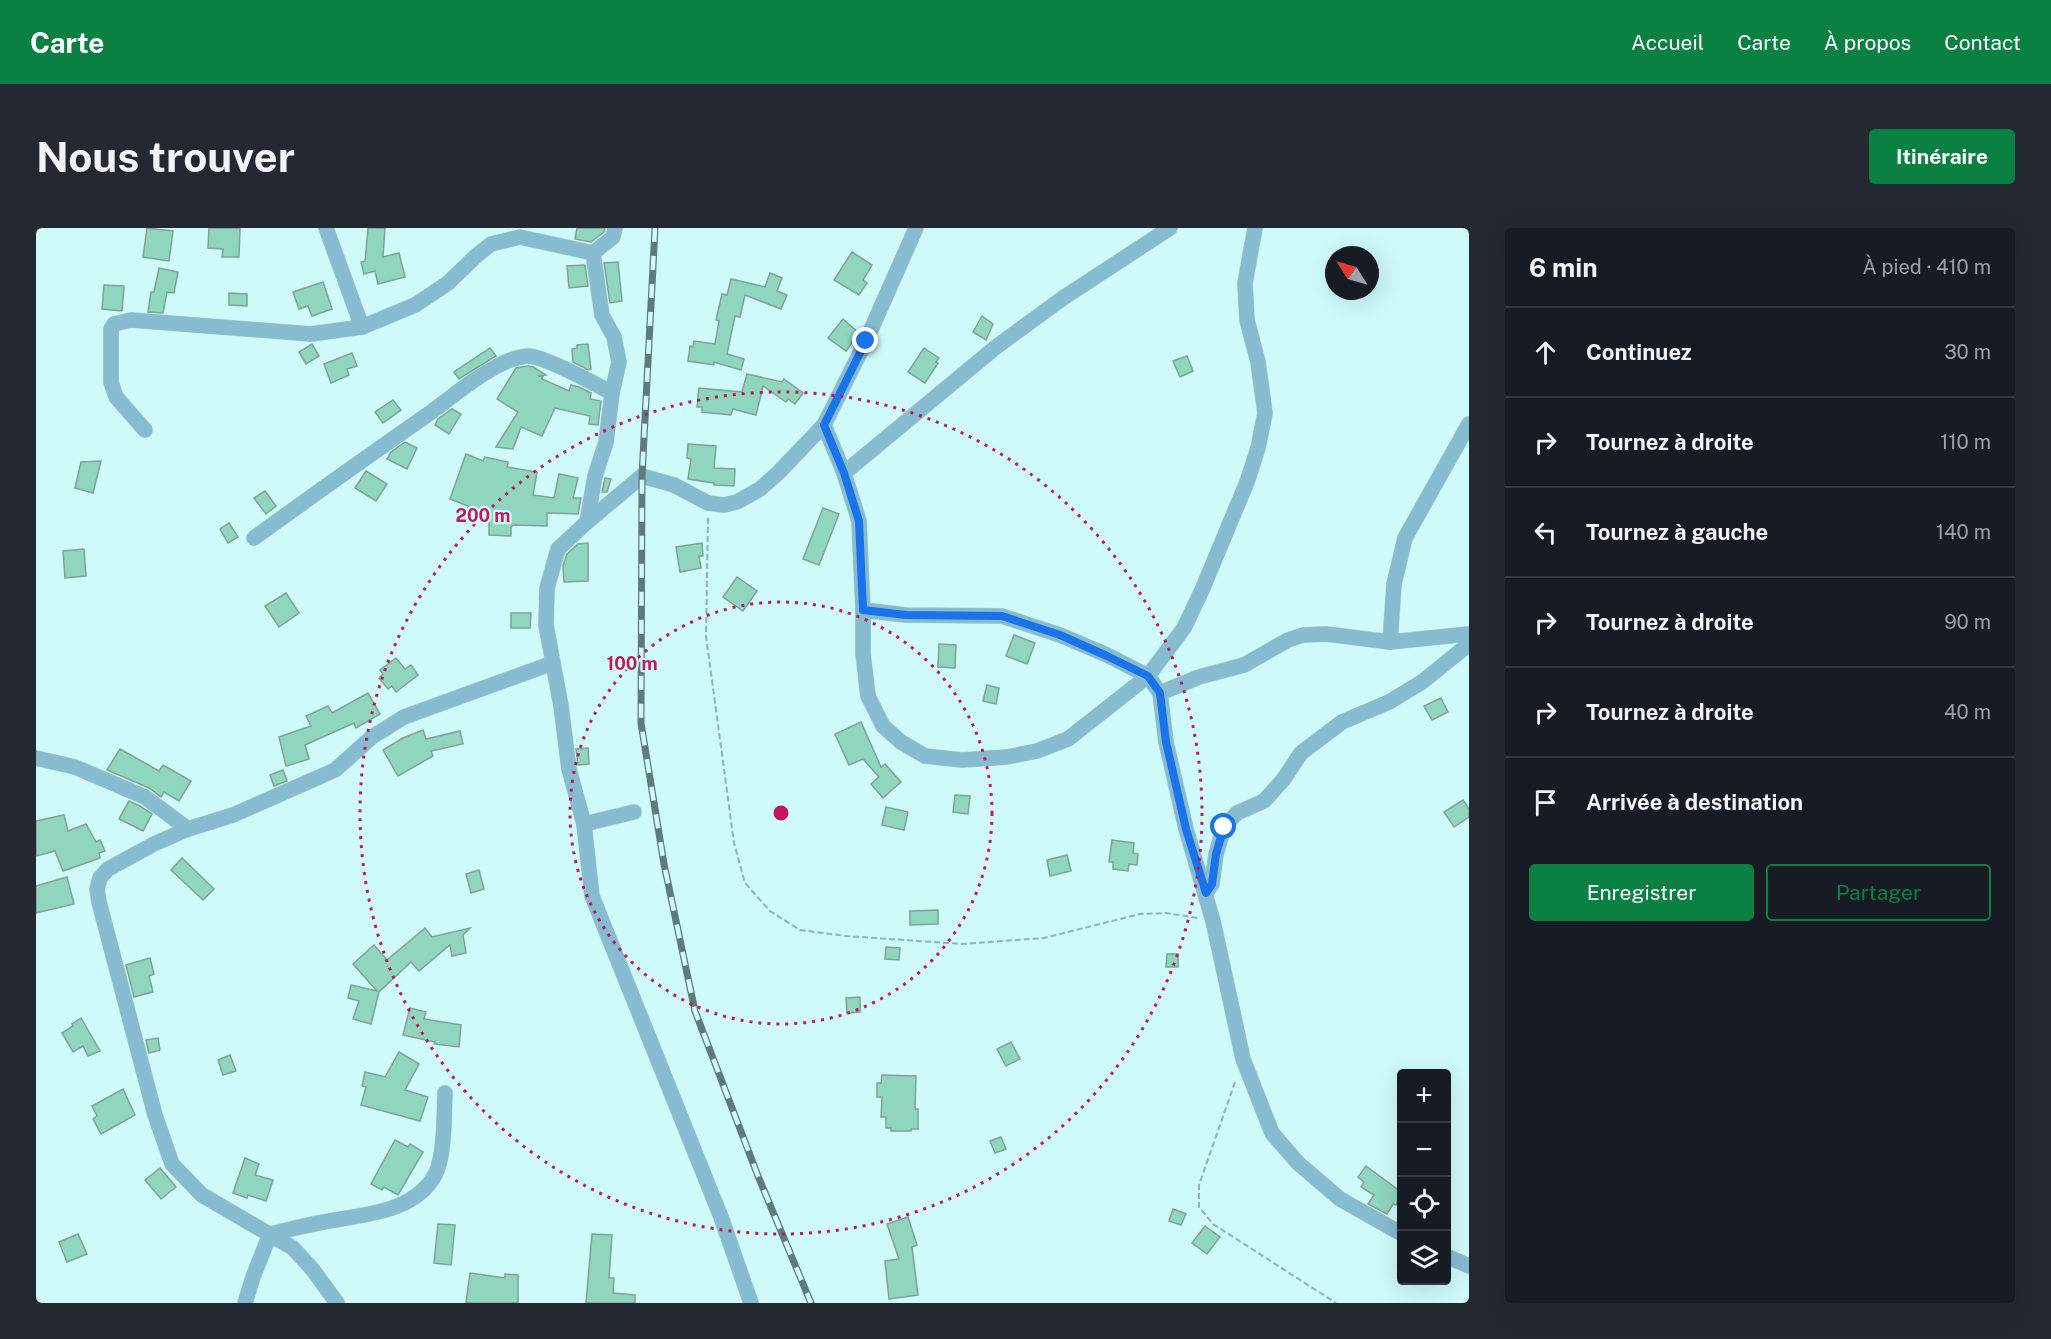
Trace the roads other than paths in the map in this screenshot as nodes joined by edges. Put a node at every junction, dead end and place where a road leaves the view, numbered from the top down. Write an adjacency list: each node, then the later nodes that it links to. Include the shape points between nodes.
1 (326, 228): 7 (street)
2 (615, 228): 6 (street, via 613,237)
3 (916, 228): 10 (street)
4 (1170, 228): 12 (street, via 1063,297 996,347)
5 (1255, 228): 20 (street, via 1245,283 1247,320 1265,413 1258,448 1198,600 1184,628)
6 (593, 253): 7 (street, via 520,237 491,244 448,283 415,305); 8 (street, via 602,315 614,336 619,362)
7 (362, 327): 11 (street, via 311,334 130,320 114,324 111,382 123,407)
8 (612, 393): 13 (street, via 606,442); 14 (street, via 531,356 514,358 489,371)
9 (1469, 424): 17 (street, via 1405,538 1394,584)
10 (824, 425): 12 (street); 13 (street, via 760,489 730,503 708,503 674,485 642,476)
11 (145, 430)
12 (844, 473): 15 (street, via 859,521)
13 (587, 522): 19 (street, via 558,549 547,588 546,625)
14 (254, 538)
15 (863, 610): 20 (street, via 906,615 1002,616 1060,635); 20 (street, via 868,696 883,726 925,756 962,760 1036,751 1068,739)
16 (1469, 634): 17 (street)
17 (1390, 642): 21 (street, via 1303,635 1244,666)
18 (1469, 644): 26 (street, via 1398,697 1342,722 1301,753 1264,801 1237,813 1224,827 1212,884)
19 (553, 663): 24 (street, via 569,770); 25 (street, via 404,717 372,736 334,770 233,815)
20 (1148, 676): 21 (street)
21 (1160, 693): 26 (street, via 1166,742 1186,829)
22 (36, 758): 25 (street, via 75,767 145,797)
23 (634, 812): 24 (street)
24 (584, 824): 34 (street, via 591,896 717,1206)
25 (188, 829): 29 (street, via 108,869 100,878 99,902 155,1115 172,1164 202,1195)
26 (1206, 893): 28 (street, via 1243,1059 1272,1133 1298,1163 1340,1199)
27 (445, 1093): 29 (street, via 441,1150 435,1174 423,1190 381,1213)
28 (1397, 1232)
29 (270, 1234): 32 (street); 33 (street, via 300,1255)
30 (1451, 1258): 31 (street)
31 (1469, 1266)
32 (245, 1303)
33 (337, 1303)
34 (751, 1303)

